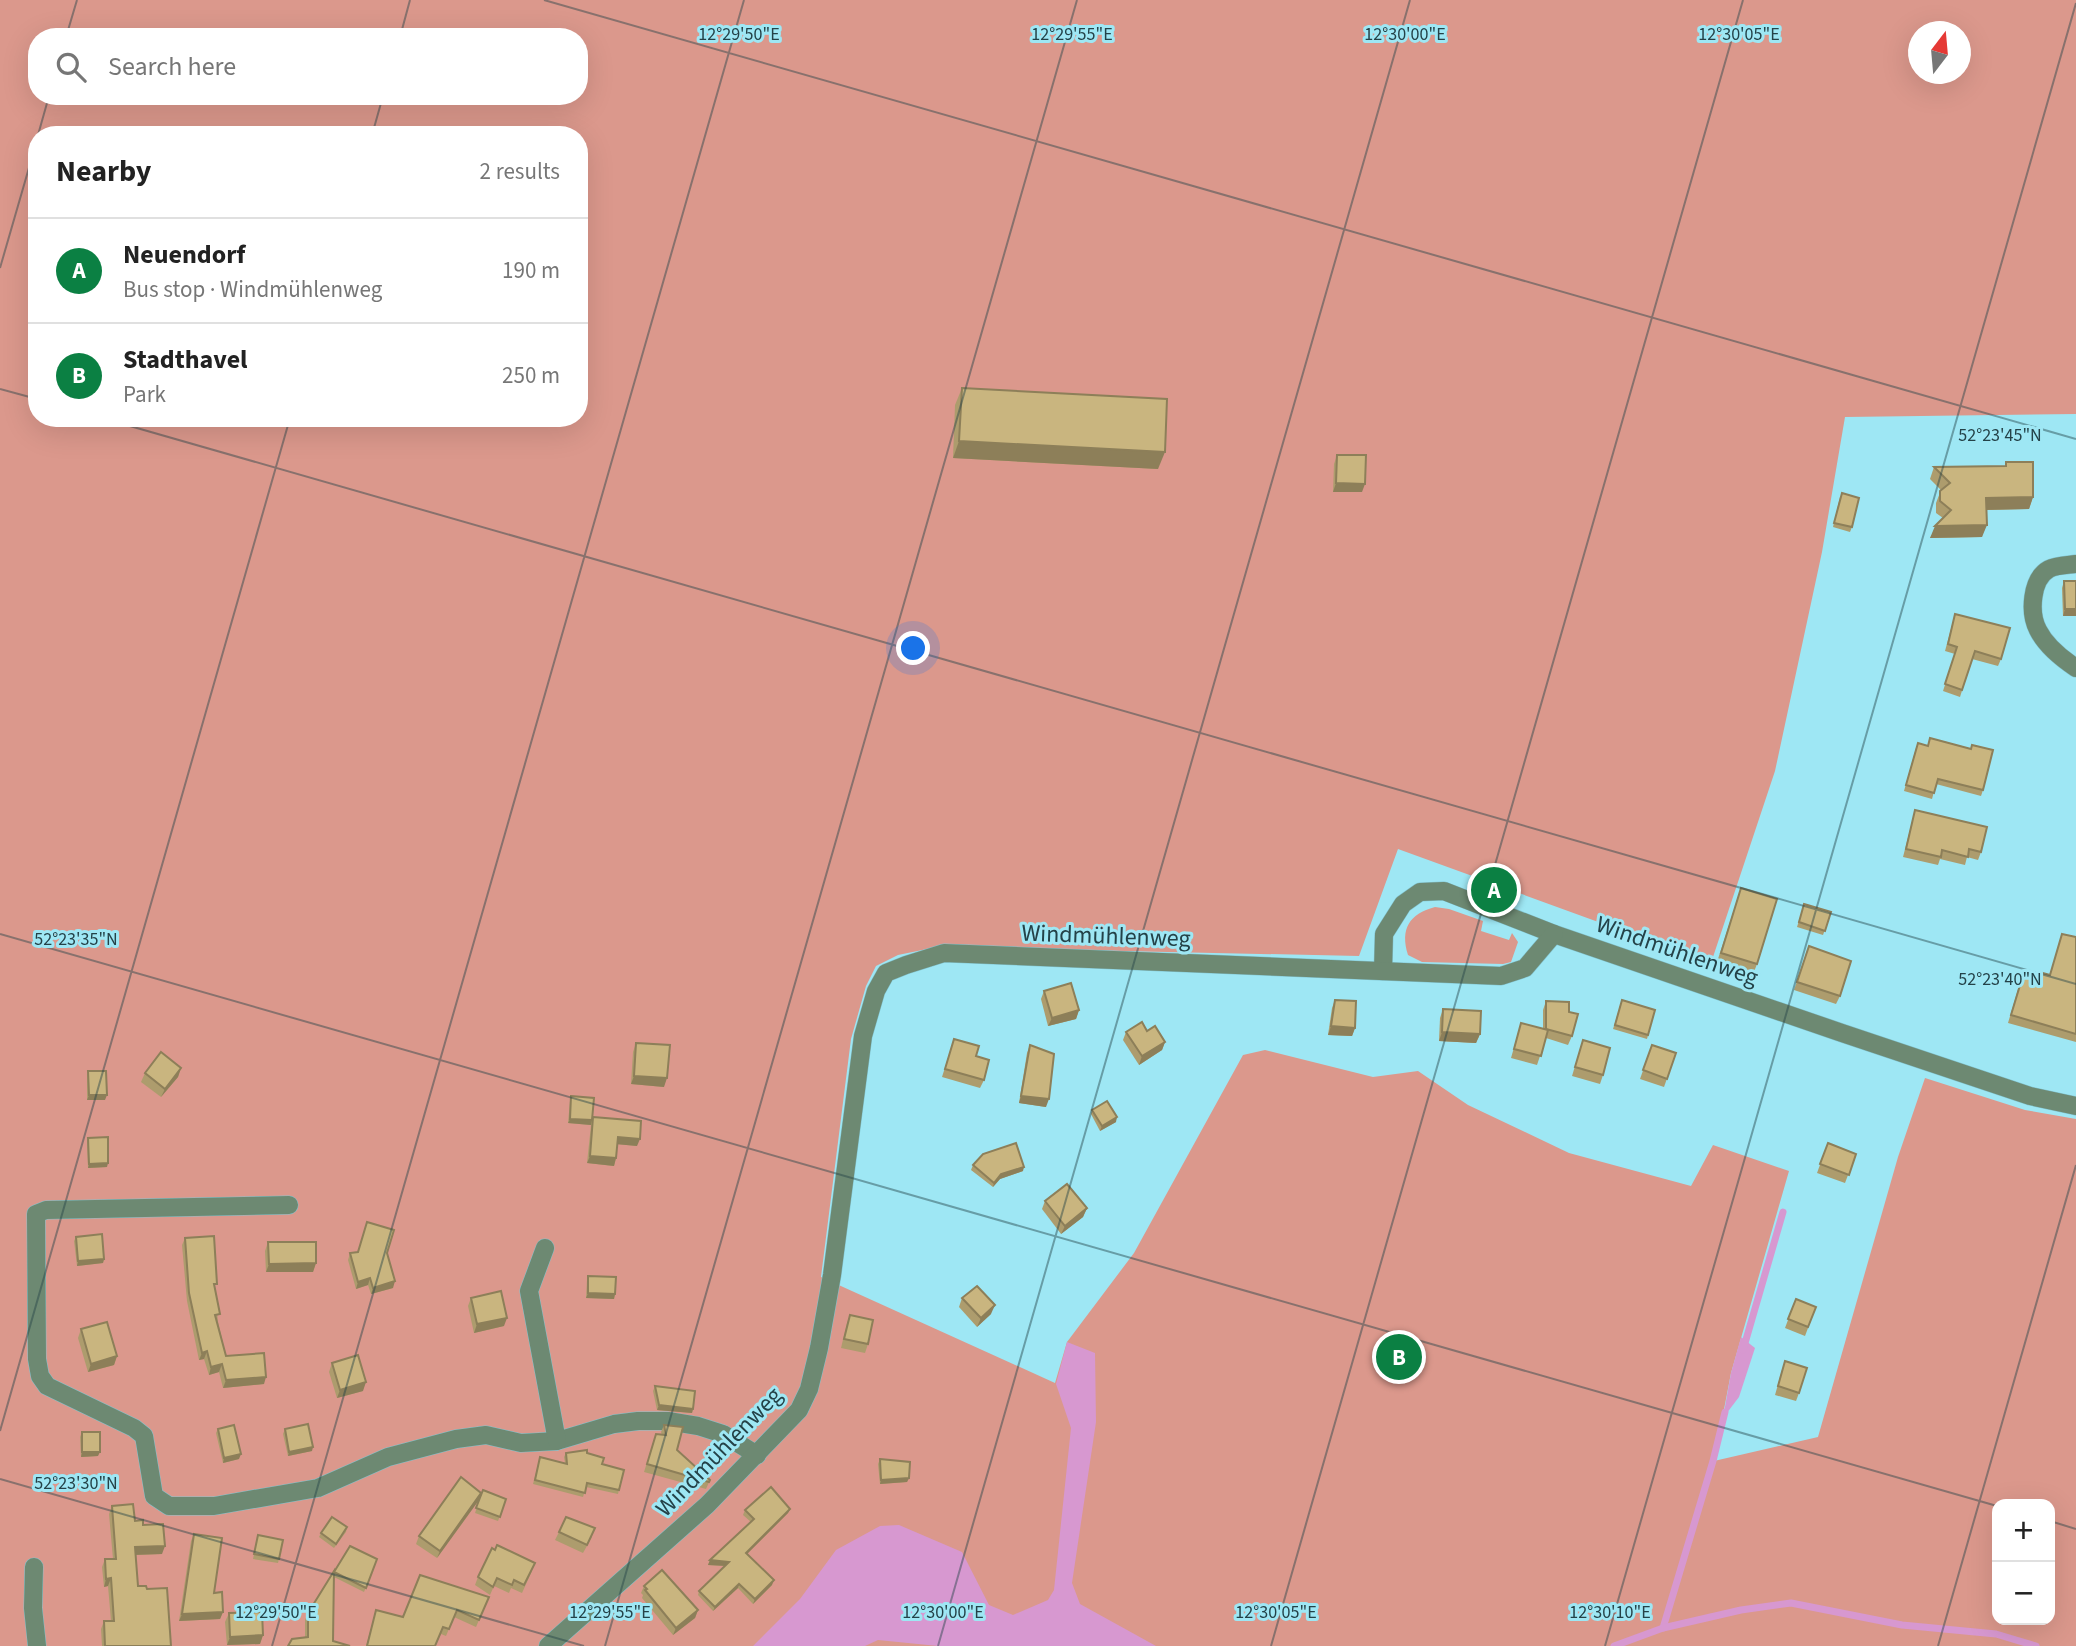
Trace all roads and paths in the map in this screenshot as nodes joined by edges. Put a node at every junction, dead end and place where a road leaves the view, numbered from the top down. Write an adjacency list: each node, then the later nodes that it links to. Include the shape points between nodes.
1 (2076, 564): 2 (street, via 2043,575 2034,594 2033,613 2037,629 2056,654)
2 (2076, 668)
3 (1554, 934): 4 (street, Windmühlenweg, via 1525,968 1501,976); 4 (street, via 1444,891 1420,891 1403,904 1384,934); 5 (street, Windmühlenweg, via 2030,1096)
4 (1383, 971): 9 (street, Windmühlenweg, via 944,953 886,973 863,1036 832,1275 809,1389 799,1410)
5 (2076, 1105)
6 (289, 1205): 8 (street, via 46,1210 36,1214 40,1376 47,1386 144,1436 154,1496 169,1506 214,1506 318,1488 388,1457 456,1439 486,1436 521,1443)
7 (545, 1248): 8 (street, via 529,1291)
8 (557, 1441): 9 (street, via 614,1424 668,1421 723,1434)
9 (757, 1455): 12 (street, Windmühlenweg)
10 (34, 1567): 11 (street)
11 (37, 1646)
12 (548, 1646)

